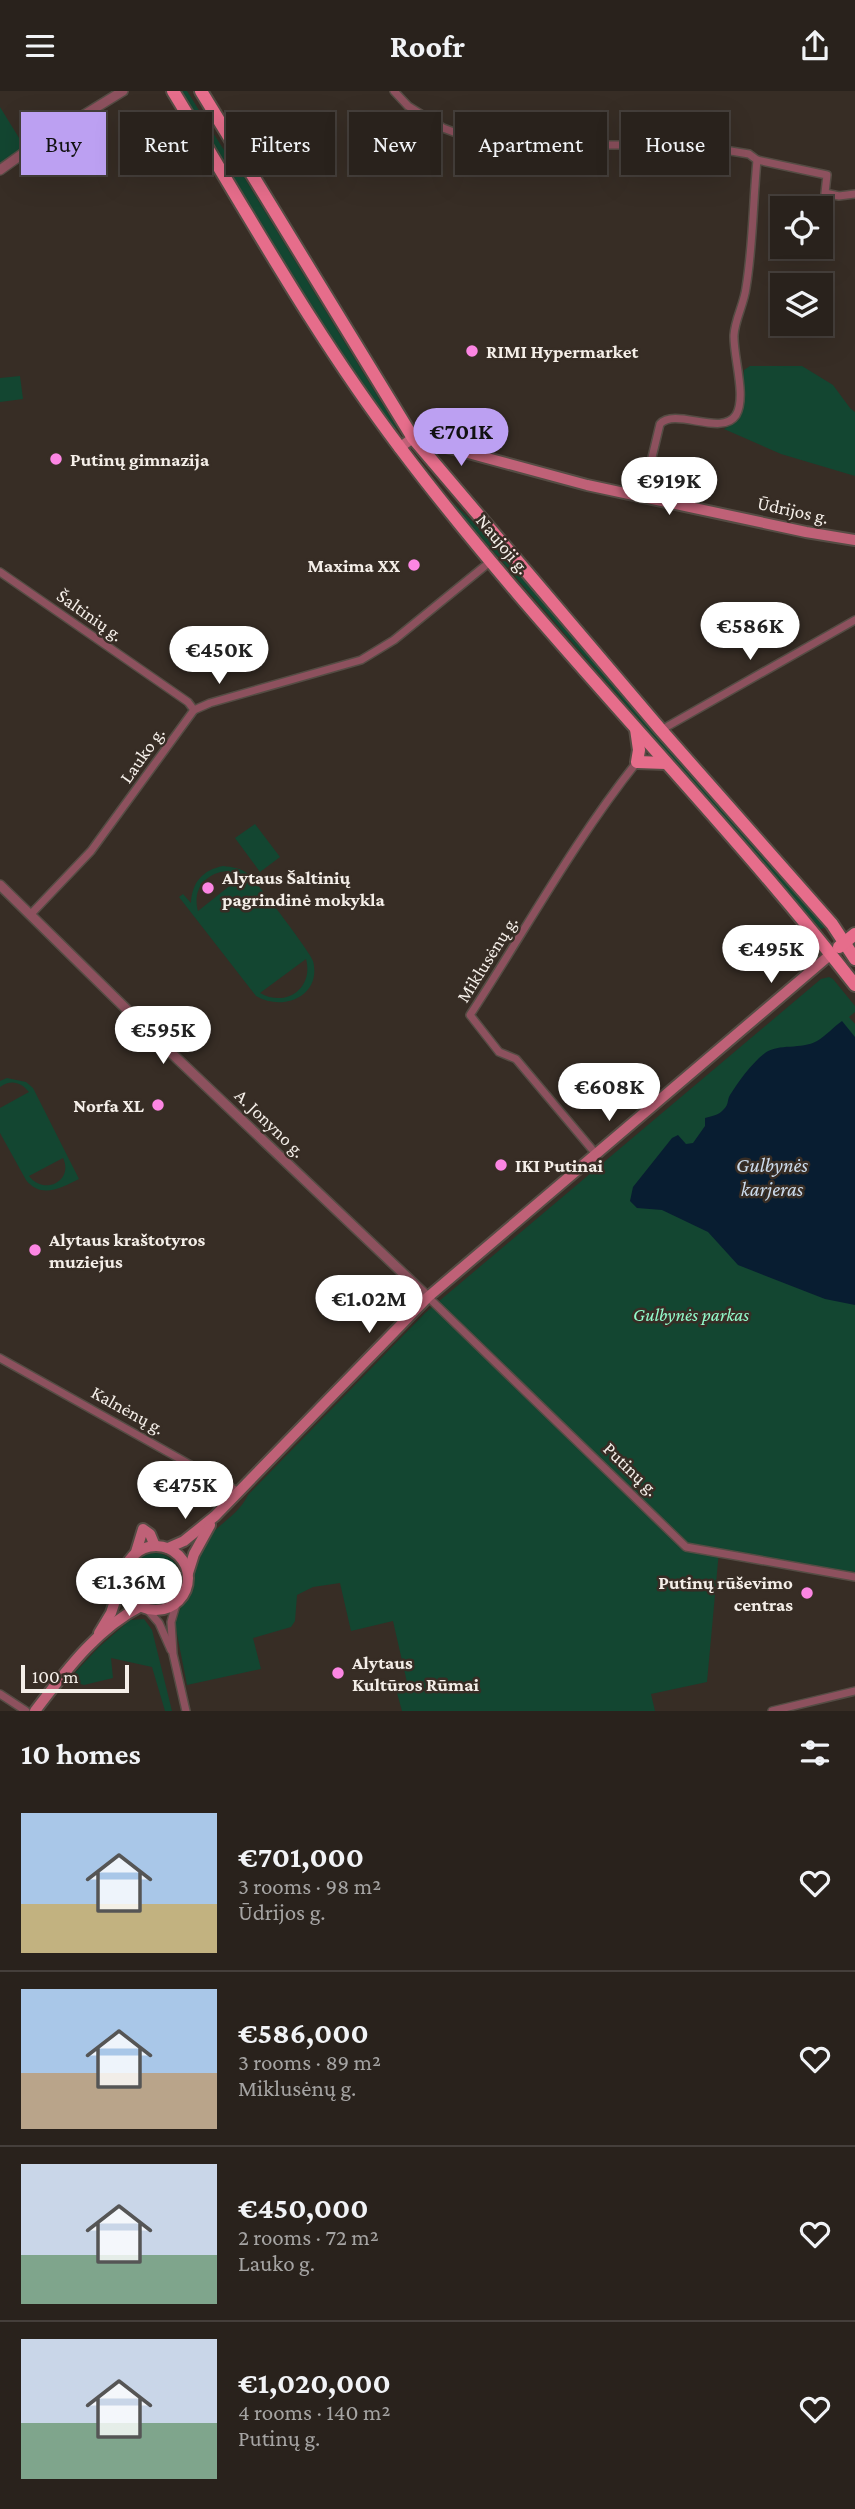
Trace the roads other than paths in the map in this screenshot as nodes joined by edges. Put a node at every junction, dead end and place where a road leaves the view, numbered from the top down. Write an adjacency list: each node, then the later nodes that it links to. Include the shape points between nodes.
1 (123, 91): 6 (street)
2 (173, 91): 9 (main road, Naujoji g., via 318,331)
3 (201, 91): 8 (main road, Naujoji g.)
4 (394, 91): 5 (street, via 408,106 443,128 492,143 676,142 749,154)
5 (757, 160): 7 (street, via 828,174 825,193); 10 (street, via 746,287 734,335 737,413 718,422 670,418 660,424 648,474)
6 (0, 170)
7 (855, 194)
8 (413, 438): 9 (main road); 10 (main road, Ūdrijos g., via 570,481); 17 (main road, Naujoji g.)
9 (400, 448): 12 (main road, Naujoji g.)
10 (653, 498): 11 (main road, Ūdrijos g.)
11 (855, 540)
12 (492, 561): 15 (street, via 394,640 361,660); 16 (main road, Naujoji g.)
13 (0, 572): 15 (street, Šaltinių g.)
14 (855, 620): 17 (street)
15 (194, 710): 21 (street, Lauko g., via 91,851)
16 (636, 729): 18 (main road); 19 (main road, Naujoji g.)
17 (661, 730): 23 (main road, Naujoji g.)
18 (637, 762): 19 (main road); 27 (street, Miklusėnų g., via 572,854 470,1016 499,1052 516,1059)
19 (666, 763): 24 (main road, Naujoji g.)
20 (0, 885): 21 (street, A. Jonyno g.)
21 (30, 915): 28 (street, A. Jonyno g.)
22 (855, 934): 23 (main road)
23 (844, 943): 24 (main road); 25 (main road, Naujoji g.)
24 (831, 954): 26 (main road, Naujoji g.); 27 (main road)
25 (855, 959)
26 (855, 985)
27 (596, 1154): 28 (main road)
28 (428, 1297): 30 (main road); 37 (street, Putinų g., via 687,1548)
29 (0, 1358): 30 (street, Kalnėnų g.)
30 (239, 1492): 31 (main road)
31 (215, 1516): 33 (main road); 35 (main road)
32 (155, 1546): 33 (main road); 34 (main road); 34 (main road, via 143,1529)
33 (168, 1548): 35 (main road, via 181,1559)
34 (136, 1552): 36 (main road)
35 (187, 1574): 38 (main road, via 186,1589)
36 (124, 1576): 39 (main road, via 128,1594); 40 (main road)
37 (855, 1577)
38 (177, 1601): 39 (main road, via 163,1609); 41 (street, via 171,1622)
39 (144, 1607): 40 (main road, via 126,1614); 41 (street, via 159,1623)
40 (96, 1638): 45 (main road)
41 (173, 1654): 46 (street)
42 (855, 1691): 47 (street)
43 (0, 1694): 44 (street)
44 (26, 1711)
45 (35, 1711)
46 (186, 1711)
47 (772, 1711)

